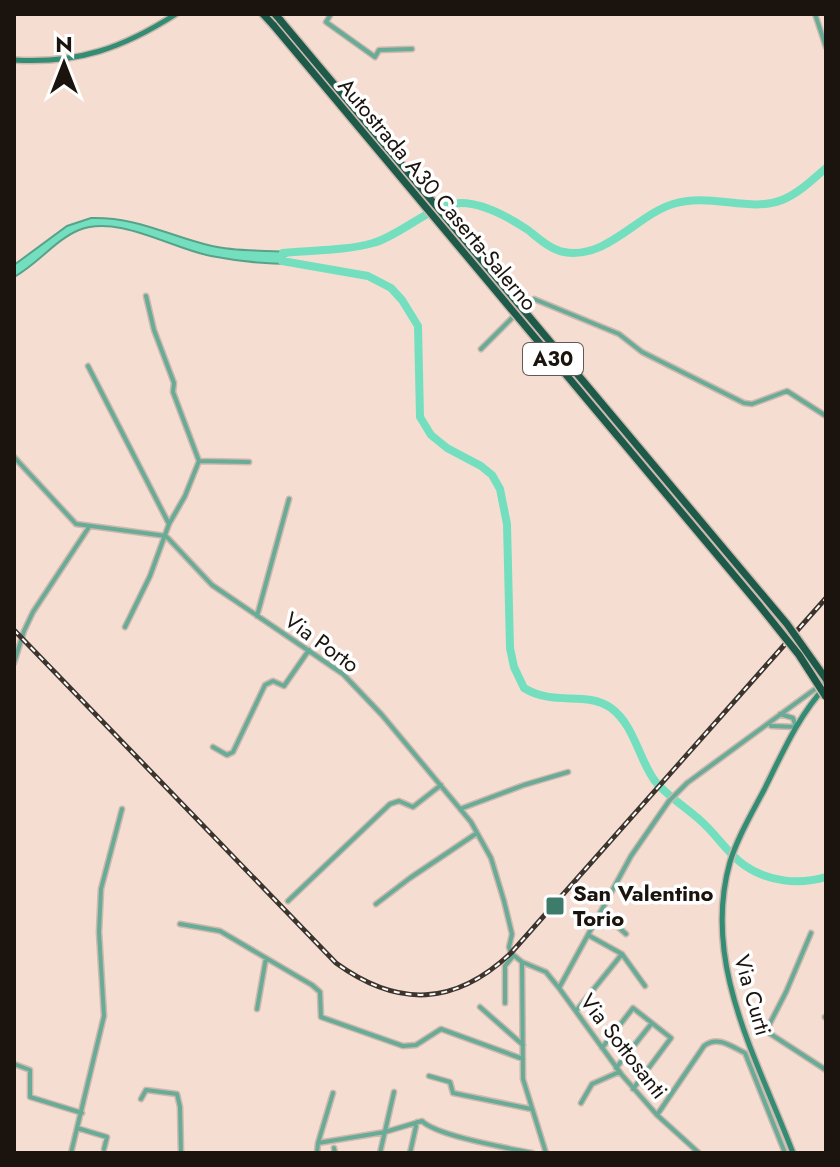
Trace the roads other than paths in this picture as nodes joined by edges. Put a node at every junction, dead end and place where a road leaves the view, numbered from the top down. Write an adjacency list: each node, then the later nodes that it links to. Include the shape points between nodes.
1 (176, 14): 8 (main road, via 111,50 57,60)
2 (263, 14): 26 (highway, Autostrada A30 Caserta-Salerno / A30, bridge, via 773,622)
3 (331, 14): 7 (street, via 326,22 375,57 379,50)
4 (815, 14): 6 (street)
5 (278, 16): 25 (highway, Autostrada A30 Caserta-Salerno / A30, bridge, via 787,624)
6 (826, 47)
7 (412, 49)
8 (14, 60)
9 (146, 296): 14 (street)
10 (481, 349): 12 (street, via 529,302 540,300 619,334 642,352 744,403 787,391)
11 (88, 366): 17 (street)
12 (826, 416)
13 (14, 457): 18 (street, via 76,524)
14 (199, 461): 15 (street); 17 (street)
15 (249, 462)
16 (289, 499): 20 (street)
17 (169, 524): 19 (street)
18 (89, 527): 19 (street); 22 (street)
19 (166, 536): 20 (street, Via Porto, via 212,585); 21 (street)
20 (257, 616): 23 (street, Via Porto)
21 (125, 627)
22 (17, 644): 24 (street)
23 (309, 650): 30 (street, via 284,686 273,681 265,685 233,752 227,755); 32 (street, Via Porto, via 352,683)
24 (14, 663)
25 (826, 682): 27 (street, Via Sottosanti); 29 (main road, Via Curti)
26 (826, 697)
27 (780, 714): 29 (street, via 793,718); 38 (street, Via Sottosanti, via 669,801)
28 (771, 726): 29 (street)
29 (796, 727): 83 (main road, Via Curti, via 738,840 727,874 721,927 734,1004)
30 (213, 747)
31 (568, 772): 34 (street)
32 (441, 785): 34 (street, Via Porto); 36 (street, via 413,807 399,801 390,804)
33 (122, 809): 67 (street, via 101,889 104,1016)
34 (460, 809): 35 (street, Via Porto)
35 (477, 833): 37 (street); 44 (street, Via Porto, via 504,901)
36 (288, 901)
37 (376, 904)
38 (601, 912): 41 (street); 42 (street, Via Sottosanti)
39 (180, 924): 45 (street, via 220,931)
40 (811, 933): 59 (street, via 766,1031)
41 (626, 934)
42 (588, 935): 43 (street); 48 (street, Via Sottosanti)
43 (622, 954): 47 (street); 52 (street)
44 (512, 955): 46 (street); 49 (street, Via Porto, via 505,966)
45 (266, 958): 51 (street); 56 (street, via 317,988 321,1017 403,1046 416,1045 441,1029)
46 (522, 962): 48 (street, via 546,972); 54 (street)
47 (645, 986)
48 (559, 988): 52 (street, Via Sottosanti)
49 (505, 1003)
50 (480, 1007): 54 (street)
51 (257, 1009)
52 (575, 1012): 55 (street, Via Sottosanti)
53 (652, 1023): 55 (street, via 633,1008); 58 (street); 61 (street, via 671,1038)
54 (523, 1045): 56 (street)
55 (602, 1048): 58 (street, Via Sottosanti)
56 (523, 1059): 66 (street)
57 (14, 1064): 67 (street, via 31,1071 30,1097)
58 (618, 1070): 61 (street, Via Sottosanti); 65 (street, via 592,1084)
59 (826, 1070)
60 (429, 1076): 66 (street, via 450,1082 453,1093)
61 (633, 1089): 68 (street, Via Sottosanti)
62 (394, 1092): 71 (street)
63 (333, 1093): 72 (street)
64 (141, 1099): 76 (street, via 146,1090 177,1094)
65 (581, 1103)
66 (532, 1109): 81 (street)
67 (82, 1113): 70 (street)
68 (657, 1115): 74 (street, Via Sottosanti); 82 (street, via 704,1046 721,1041 745,1053)
69 (417, 1122): 71 (street); 79 (street); 80 (street)
70 (77, 1128): 73 (street, via 107,1137); 75 (street)
71 (385, 1132): 72 (street); 78 (street)
72 (318, 1143): 77 (street)
73 (104, 1149)
74 (695, 1151)
75 (71, 1153)
76 (181, 1153)
77 (317, 1153)
78 (380, 1153)
79 (410, 1153)
80 (532, 1153)
81 (546, 1153)
82 (785, 1153)
83 (793, 1153)

